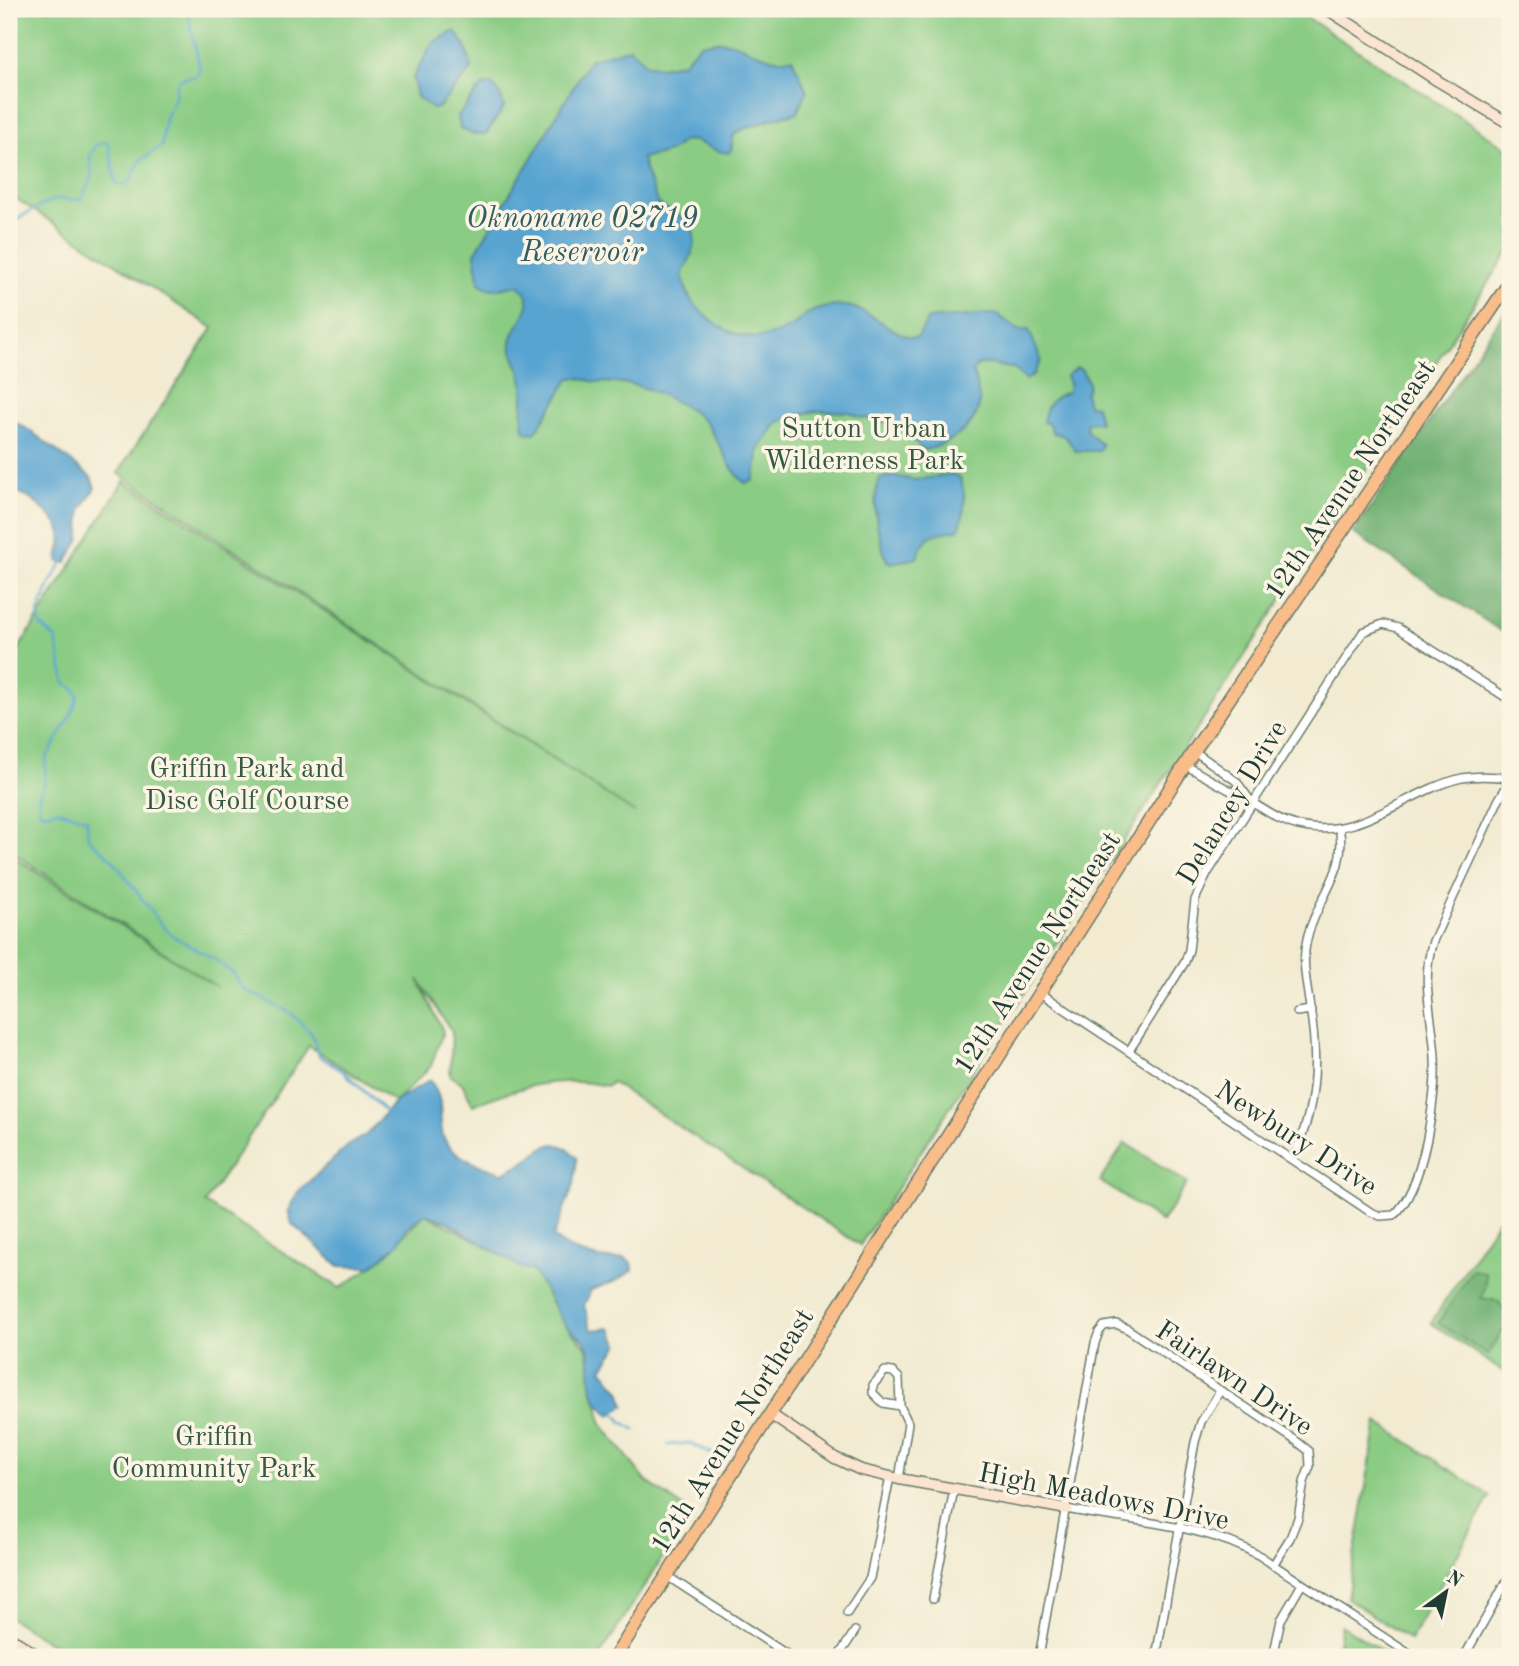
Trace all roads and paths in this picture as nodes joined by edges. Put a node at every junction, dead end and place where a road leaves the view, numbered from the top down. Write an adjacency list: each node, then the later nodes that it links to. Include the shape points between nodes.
1 (1327, 9): 2 (street)
2 (1510, 124)
3 (1510, 282): 5 (main road, 12th Avenue Northeast)
4 (1510, 700): 8 (street, Delancey Drive, via 1398,628 1377,625 1363,632)
5 (1194, 751): 6 (main road, 12th Avenue Northeast); 8 (street, via 1236,781)
6 (1185, 765): 8 (street); 10 (main road, 12th Avenue Northeast)
7 (1510, 780): 9 (street, via 1462,778); 14 (street, Newbury Drive, via 1427,957 1426,993 1435,1071 1422,1159 1408,1198 1394,1215 1380,1216)
8 (1253, 803): 9 (street, via 1296,825); 13 (street, Delancey Drive, via 1197,894 1185,962)
9 (1339, 828): 11 (street, via 1341,858 1305,948)
10 (1039, 992): 13 (street, Newbury Drive); 17 (main road, 12th Avenue Northeast)
11 (1311, 1010): 12 (street); 14 (street, via 1315,1050 1310,1113)
12 (1297, 1012)
13 (1129, 1052): 14 (street, Newbury Drive)
14 (1292, 1159)
15 (1220, 1391): 20 (street, Fairlawn Drive, via 1126,1328 1104,1326 1096,1343); 21 (street, via 1198,1430); 22 (street, Fairlawn Drive, via 1305,1446 1310,1455 1298,1518)
16 (900, 1406): 16 (street, via 899,1378 885,1371 873,1385 873,1393 883,1403); 18 (street, via 908,1428)
17 (770, 1415): 18 (street, High Meadows Drive, via 835,1458); 23 (main road, 12th Avenue Northeast)
18 (895, 1478): 19 (street, High Meadows Drive); 27 (street, via 870,1578)
19 (954, 1489): 20 (street, High Meadows Drive); 26 (street)
20 (1067, 1509): 21 (street, High Meadows Drive); 34 (street)
21 (1180, 1529): 22 (street, High Meadows Drive, via 1239,1545); 35 (street)
22 (1273, 1565): 25 (street, High Meadows Drive)
23 (667, 1576): 31 (main road, 12th Avenue Northeast); 32 (street)
24 (1509, 1580): 38 (street)
25 (1302, 1584): 36 (street, via 1282,1620); 37 (street, High Meadows Drive)
26 (933, 1599)
27 (847, 1613)
28 (855, 1631): 33 (street)
29 (9, 1637): 30 (street)
30 (40, 1657)
31 (615, 1657)
32 (791, 1657)
33 (838, 1657)
34 (1040, 1657)
35 (1156, 1657)
36 (1273, 1657)
37 (1414, 1657)
38 (1464, 1657)

